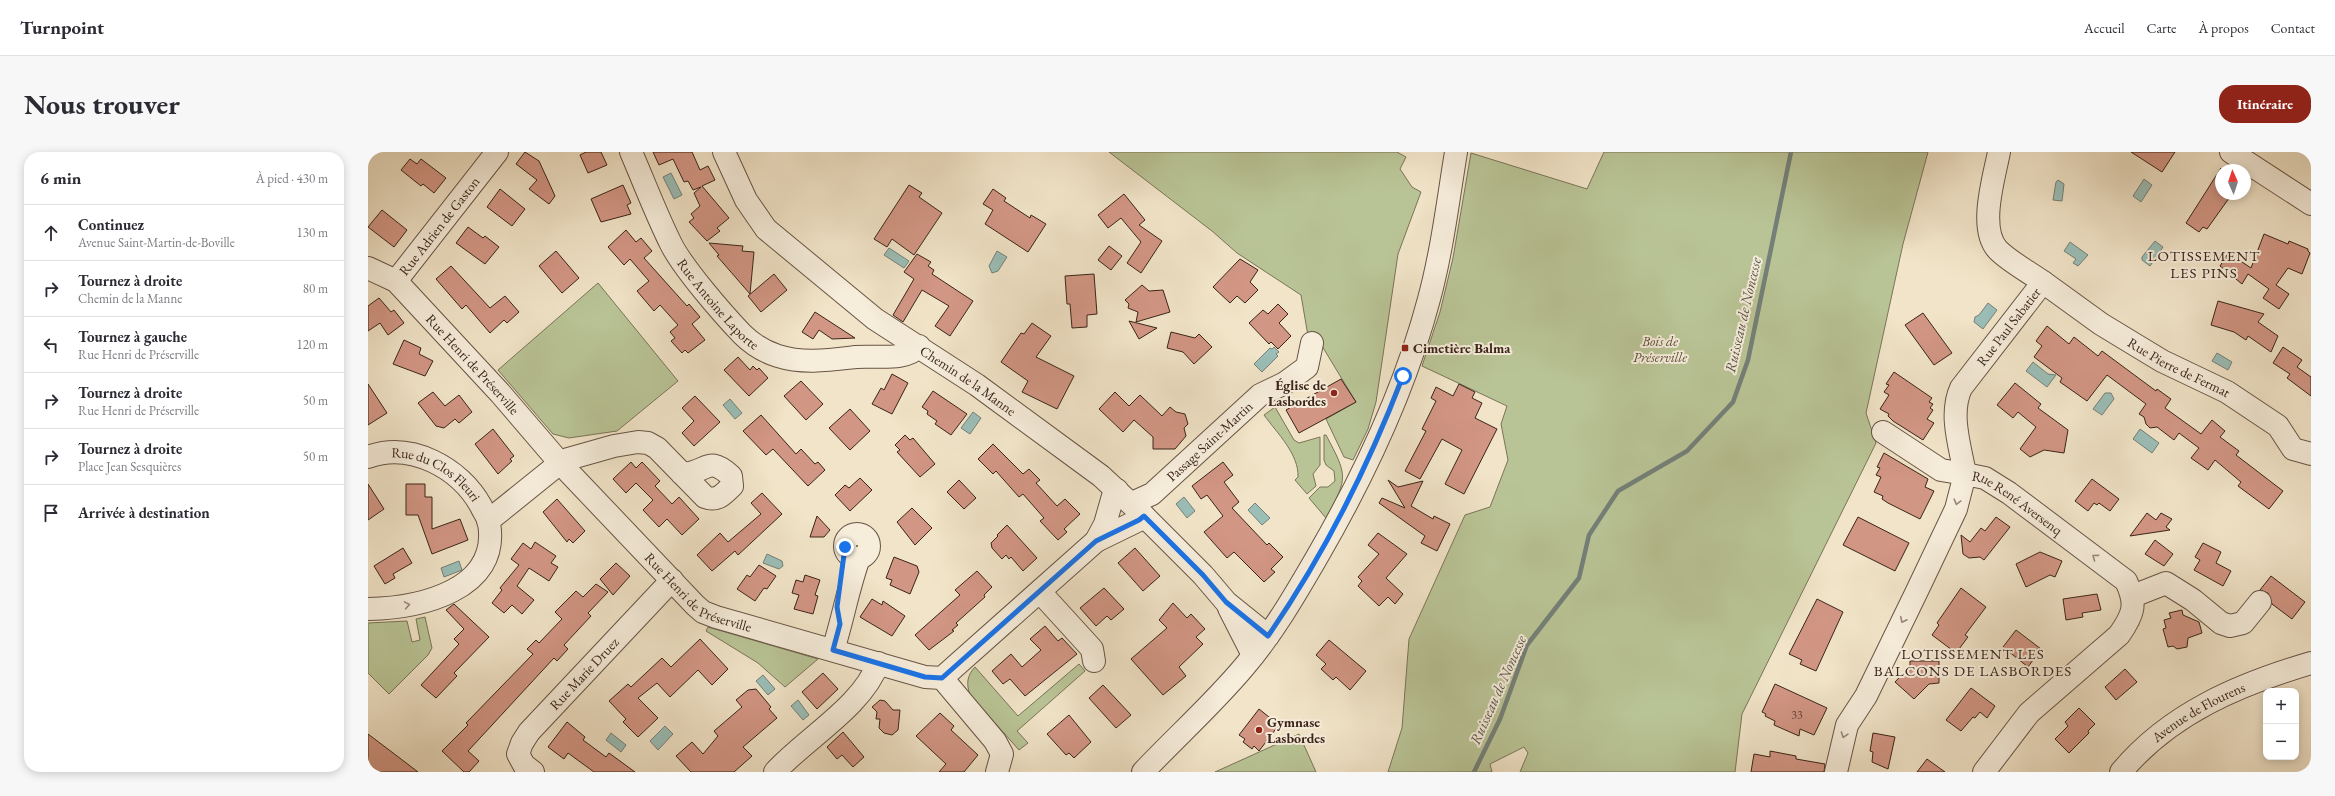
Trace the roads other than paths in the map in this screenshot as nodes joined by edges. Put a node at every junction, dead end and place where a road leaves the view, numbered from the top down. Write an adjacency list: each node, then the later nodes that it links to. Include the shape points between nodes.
1 (497, 152): 9 (street, Rue Adrien de Gaston)
2 (631, 152): 14 (street, Rue Antoine Laporte, via 671,244 743,334 759,347 777,356 791,359 813,361)
3 (724, 152): 11 (street, Chemin de la Manne, via 746,200 766,229 875,319)
4 (1456, 152): 31 (street, via 1441,246 1429,300 1395,398 1340,518)
5 (1999, 152): 10 (street, Rue Paul Sabatier, via 1988,220 1989,235 1998,250)
6 (2231, 152): 7 (street)
7 (2311, 204)
8 (368, 268): 9 (street, Rue Henri de Préserville)
9 (396, 281): 18 (street, Rue Henri de Préserville, via 500,393)
10 (2043, 282): 16 (street, Rue Pierre de Fermat, via 2101,324 2162,361 2227,392 2278,426 2293,448); 20 (street, Rue Paul Sabatier, via 1965,382 1956,398 1958,434)
11 (896, 332): 13 (street, Chemin de la Manne); 14 (street)
12 (1312, 343): 21 (street, Passage Saint-Martin, via 1307,367 1285,383 1260,395 1152,494)
13 (919, 346): 14 (street, Rue Antoine Laporte, via 915,352 906,354); 21 (street, Chemin de la Manne, via 1033,424)
14 (873, 355)
15 (1883, 432): 20 (street, via 1941,470)
16 (2311, 454)
17 (368, 457): 22 (street, Rue du Clos Fleuri, via 402,453 437,463 454,474 468,488)
18 (560, 463): 19 (street, Rue du Clos Fleuri, via 581,454 638,442 648,443 657,448); 22 (street, Rue du Clos Fleuri); 25 (street, Rue Henri de Préserville)
19 (682, 474)
20 (1965, 474): 26 (street, Rue René Aversenq, one-way to 20, via 2009,492 1985,478); 42 (street, Rue René Aversenq, one-way to 42, via 1956,509 1866,696 1857,706 1847,725)
21 (1131, 503): 23 (street, via 1139,520); 23 (street, via 1113,496 1105,524); 28 (street, Chemin de la Manne, via 1203,575)
22 (488, 521): 30 (street, Rue du Clos Fleuri, one-way to 22, via 393,608 438,598 448,595 466,583 479,568 484,557 490,533)
23 (1096, 541): 27 (street)
24 (852, 554): 32 (street, via 841,571 837,607 840,624)
25 (672, 580): 32 (street, Rue Henri de Préserville, via 703,612); 38 (street, Rue Marie Druez, via 529,732 518,754 524,765)
26 (2130, 588): 29 (street, via 2166,584 2193,600 2221,623 2230,626 2243,622); 43 (street, via 2133,610 2119,635 2029,713)
27 (1040, 592): 34 (street, via 1092,649); 37 (street)
28 (1226, 602): 31 (street, Chemin de la Manne); 33 (street, Chemin de la Manne)
29 (2260, 602)
30 (368, 610)
31 (1268, 636): 33 (street)
32 (833, 650): 35 (street, Rue Henri de Préserville)
33 (1253, 655): 41 (street)
34 (1094, 661)
35 (878, 663): 37 (street, Rue Henri de Préserville, via 925,677); 39 (street, via 860,694)
36 (2311, 663): 44 (street, Avenue de Flourens, via 2249,683 2212,700 2162,734)
37 (942, 678): 40 (street, via 995,741 1002,754)
38 (533, 772)
39 (775, 772)
40 (997, 772)
41 (1143, 772)
42 (1836, 772)
43 (1984, 772)
44 (2121, 772)

